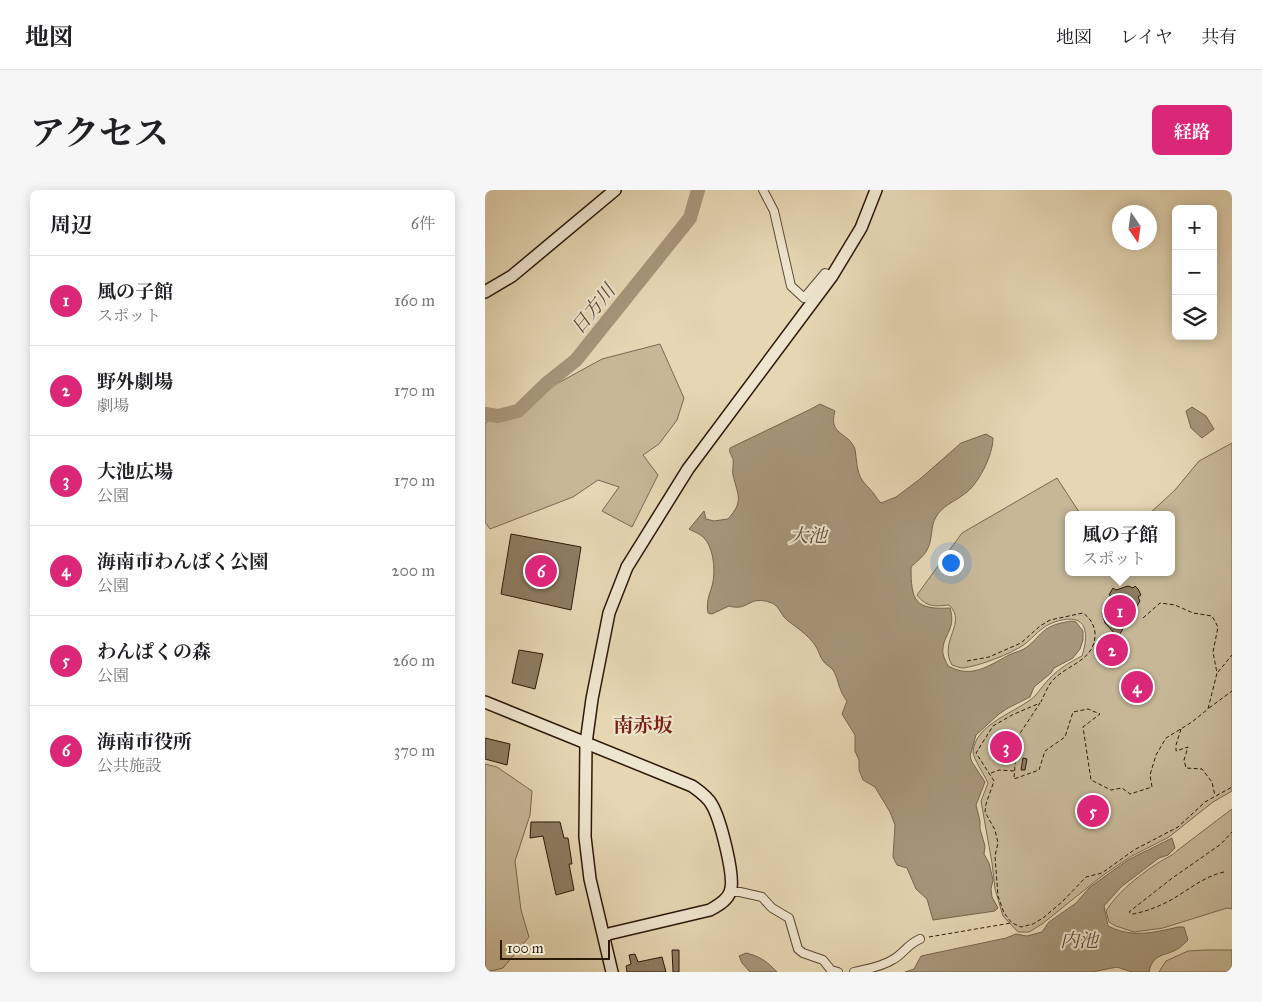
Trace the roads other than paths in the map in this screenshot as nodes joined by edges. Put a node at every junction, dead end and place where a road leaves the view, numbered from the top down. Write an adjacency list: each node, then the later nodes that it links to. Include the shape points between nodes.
1 (615, 190): 5 (street, via 512,276)
2 (763, 190): 4 (street, via 774,211 791,286 804,298 825,273)
3 (876, 190): 4 (street, via 861,228)
4 (832, 276): 7 (street, via 688,469 627,567 609,614)
5 (485, 292)
6 (485, 702): 7 (street)
7 (586, 743): 8 (street, via 692,786 712,803 732,875); 9 (street, via 585,837 590,879)
8 (730, 892): 9 (street, via 718,906 709,910); 12 (street, via 761,896 772,908 789,918 796,944 803,953 823,960)
9 (604, 935): 11 (street)
10 (920, 939): 13 (street, via 893,960)
11 (612, 972)
12 (837, 972)
13 (854, 972)

